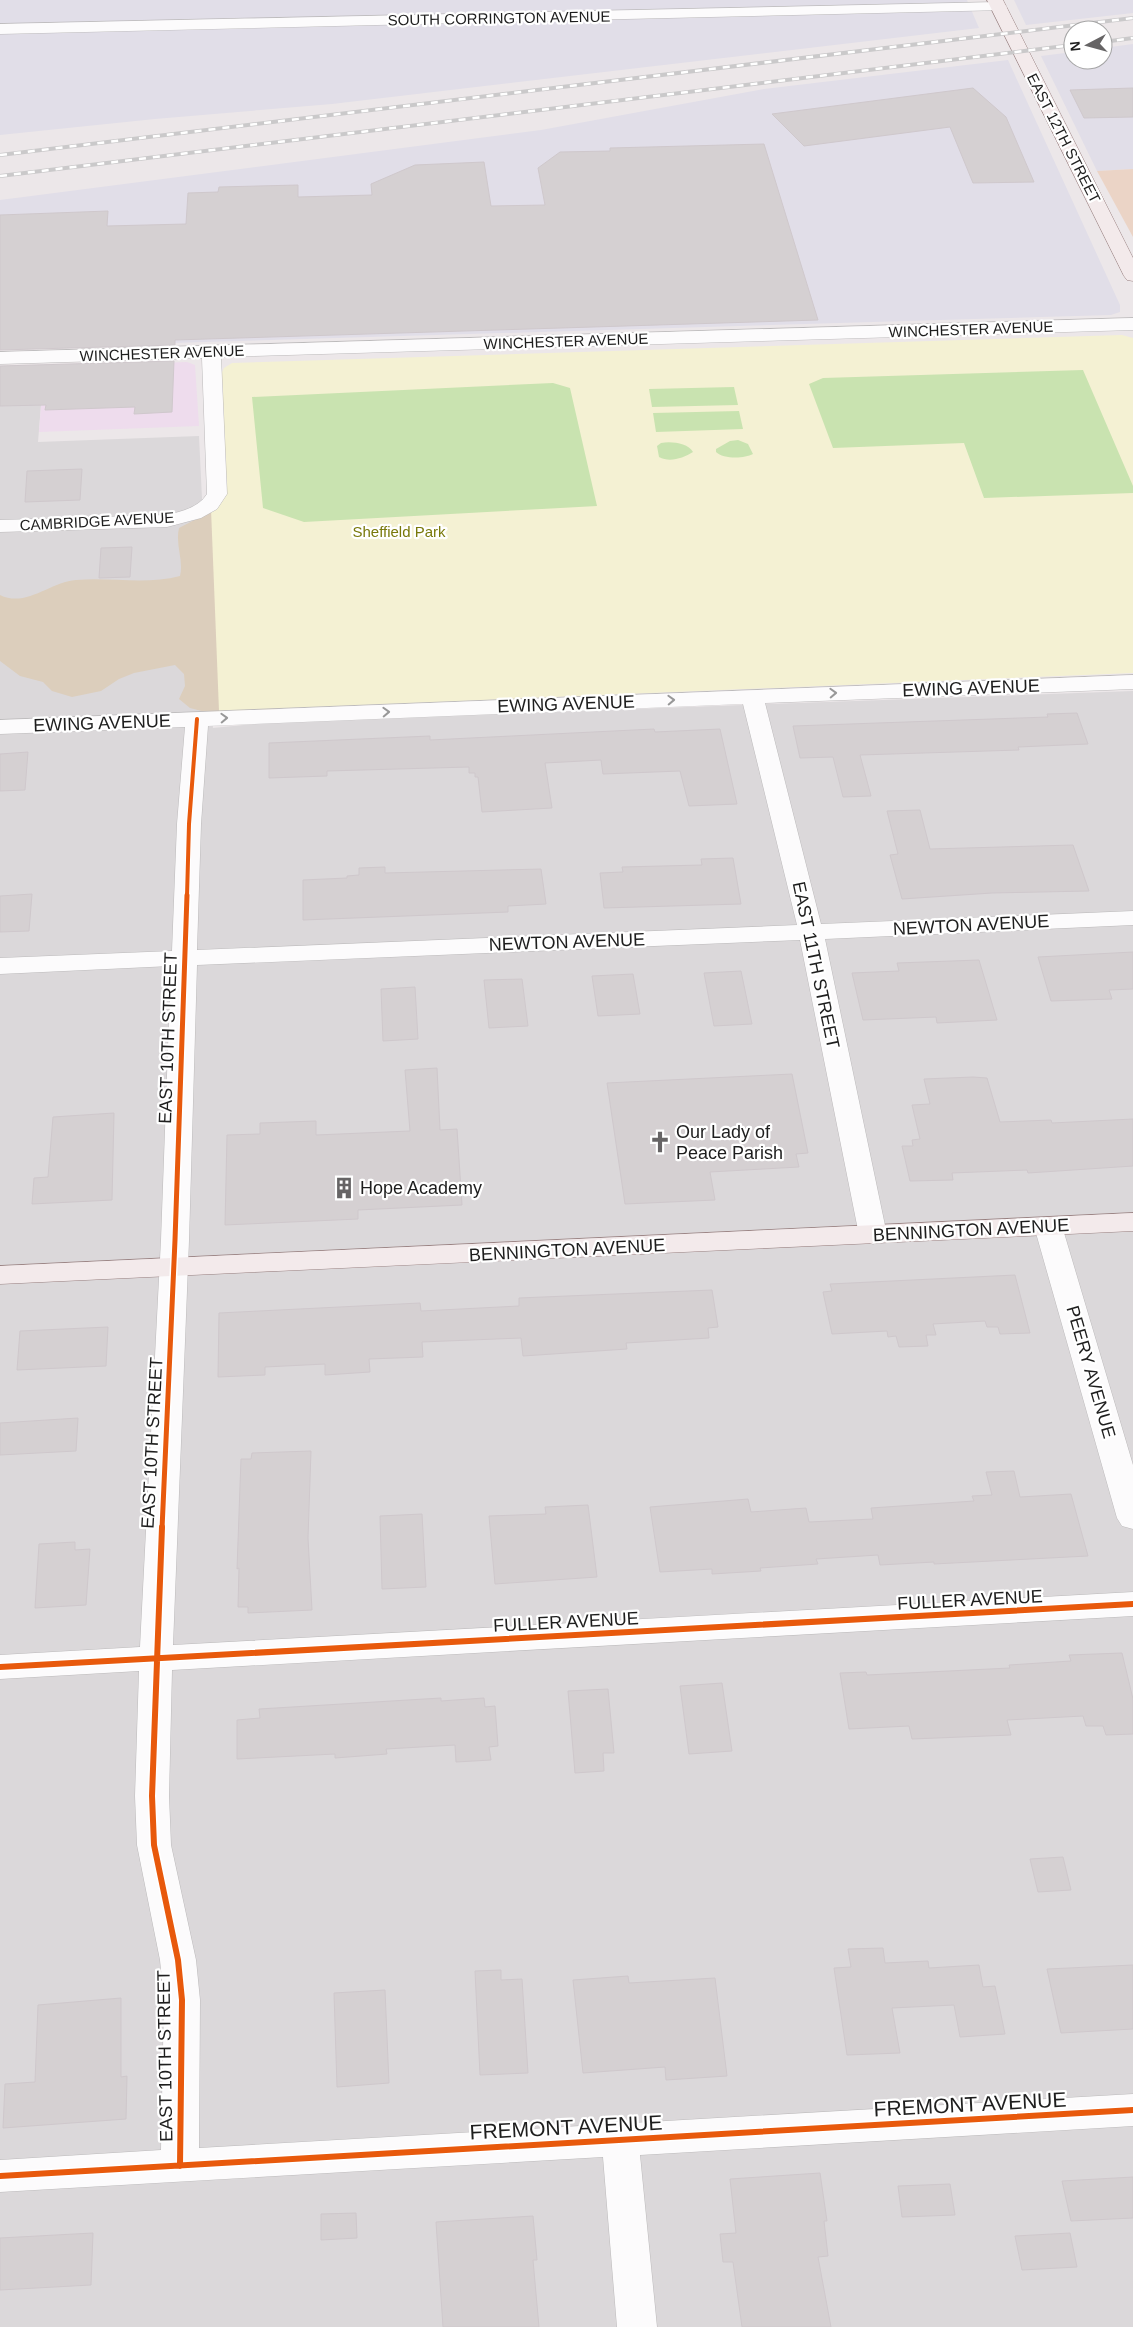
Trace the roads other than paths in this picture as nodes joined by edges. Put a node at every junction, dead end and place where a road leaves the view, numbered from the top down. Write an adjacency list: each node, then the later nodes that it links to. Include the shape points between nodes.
1 (997, 4): 2 (street, SOUTH CORRINGTON AVENUE); 3 (street, EAST 12TH STREET)
2 (0, 29)
3 (1133, 276)
4 (1133, 324): 5 (street, WINCHESTER AVENUE)
5 (212, 352): 6 (street, WINCHESTER AVENUE); 7 (street, CAMBRIDGE AVENUE, via 217,494 210,505 194,514 167,520)
6 (0, 358)
7 (0, 526)
8 (1133, 682): 9 (street, EWING AVENUE, one-way to 8)
9 (752, 696): 10 (street, EWING AVENUE, one-way to 9); 13 (street, EAST 11TH STREET)
10 (197, 719): 11 (street, EWING AVENUE); 14 (street, EAST 10TH STREET, via 189,824)
11 (0, 727)
12 (1133, 918): 13 (street, NEWTON AVENUE)
13 (811, 932): 14 (street, NEWTON AVENUE); 18 (street, EAST 11TH STREET)
14 (185, 958): 15 (street, NEWTON AVENUE); 19 (street, EAST 10TH STREET)
15 (0, 966)
16 (1133, 1222): 17 (street, BENNINGTON AVENUE)
17 (1048, 1226): 18 (street, BENNINGTON AVENUE); 21 (street, PEERY AVENUE)
18 (873, 1235): 19 (street, BENNINGTON AVENUE)
19 (174, 1268): 20 (street, BENNINGTON AVENUE); 23 (street, EAST 10TH STREET)
20 (0, 1275)
21 (1133, 1518)
22 (1133, 1604): 23 (street, FULLER AVENUE)
23 (156, 1659): 24 (street, FULLER AVENUE); 27 (street, EAST 10TH STREET, via 152,1796 154,1846 178,1960 182,2000)
24 (0, 1666)
25 (1133, 2110): 26 (street, FREMONT AVENUE)
26 (620, 2140): 27 (street, FREMONT AVENUE); 29 (street)
27 (180, 2166): 28 (street, FREMONT AVENUE)
28 (0, 2176)
29 (637, 2327)

